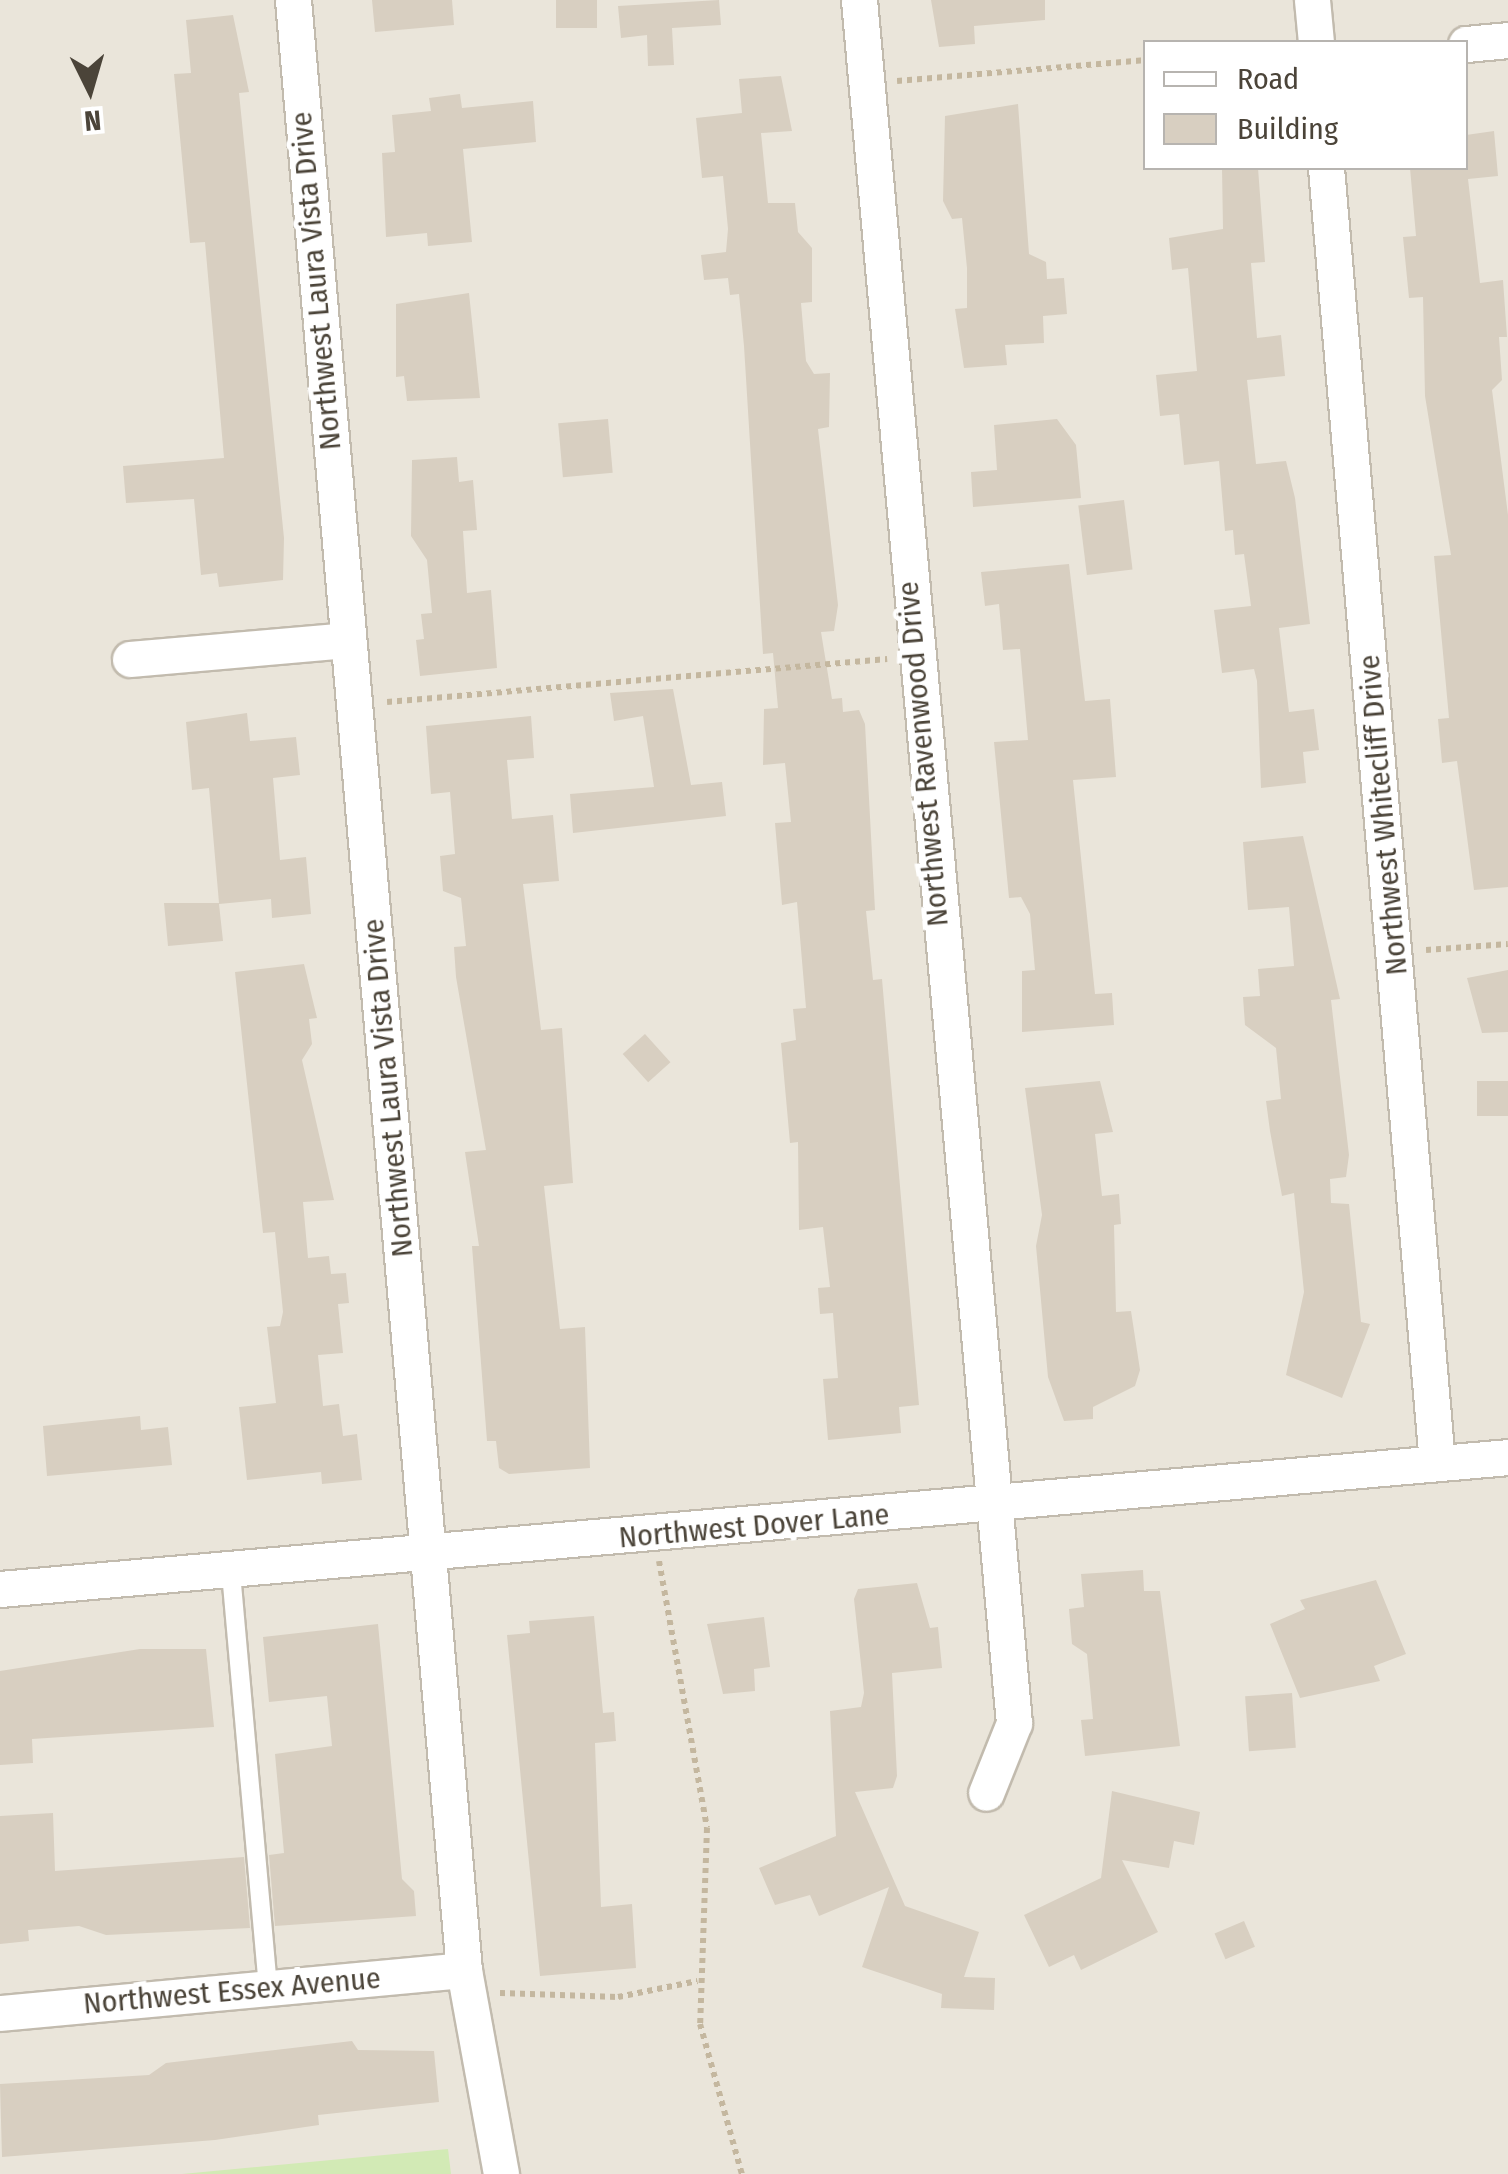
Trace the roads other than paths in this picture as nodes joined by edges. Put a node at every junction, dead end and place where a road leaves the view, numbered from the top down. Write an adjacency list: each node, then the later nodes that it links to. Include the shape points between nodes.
1 (293, 0): 8 (street, Northwest Laura Vista Drive)
2 (858, 0): 12 (street, Northwest Ravenwood Drive)
3 (1312, 0): 4 (street)
4 (1316, 40)
5 (1508, 40): 6 (street)
6 (1468, 44)
7 (1326, 170): 11 (street, Northwest Whitecliff Drive)
8 (346, 640): 9 (street); 13 (street, Northwest Laura Vista Drive)
9 (130, 659)
10 (1508, 1457): 11 (street, Northwest Dover Lane)
11 (1437, 1463): 12 (street, Northwest Dover Lane)
12 (995, 1506): 13 (street, Northwest Dover Lane); 16 (street, Northwest Ravenwood Drive, via 1014,1722)
13 (426, 1554): 14 (street, Northwest Dover Lane); 17 (street, Northwest Laura Vista Drive)
14 (231, 1573): 15 (street, Northwest Dover Lane); 18 (lane)
15 (0, 1589)
16 (986, 1793)
17 (466, 1983): 18 (street, Northwest Essex Avenue); 20 (street, Northwest Laura Vista Drive)
18 (268, 1988): 19 (street, Northwest Essex Avenue)
19 (0, 2012)
20 (501, 2174)

